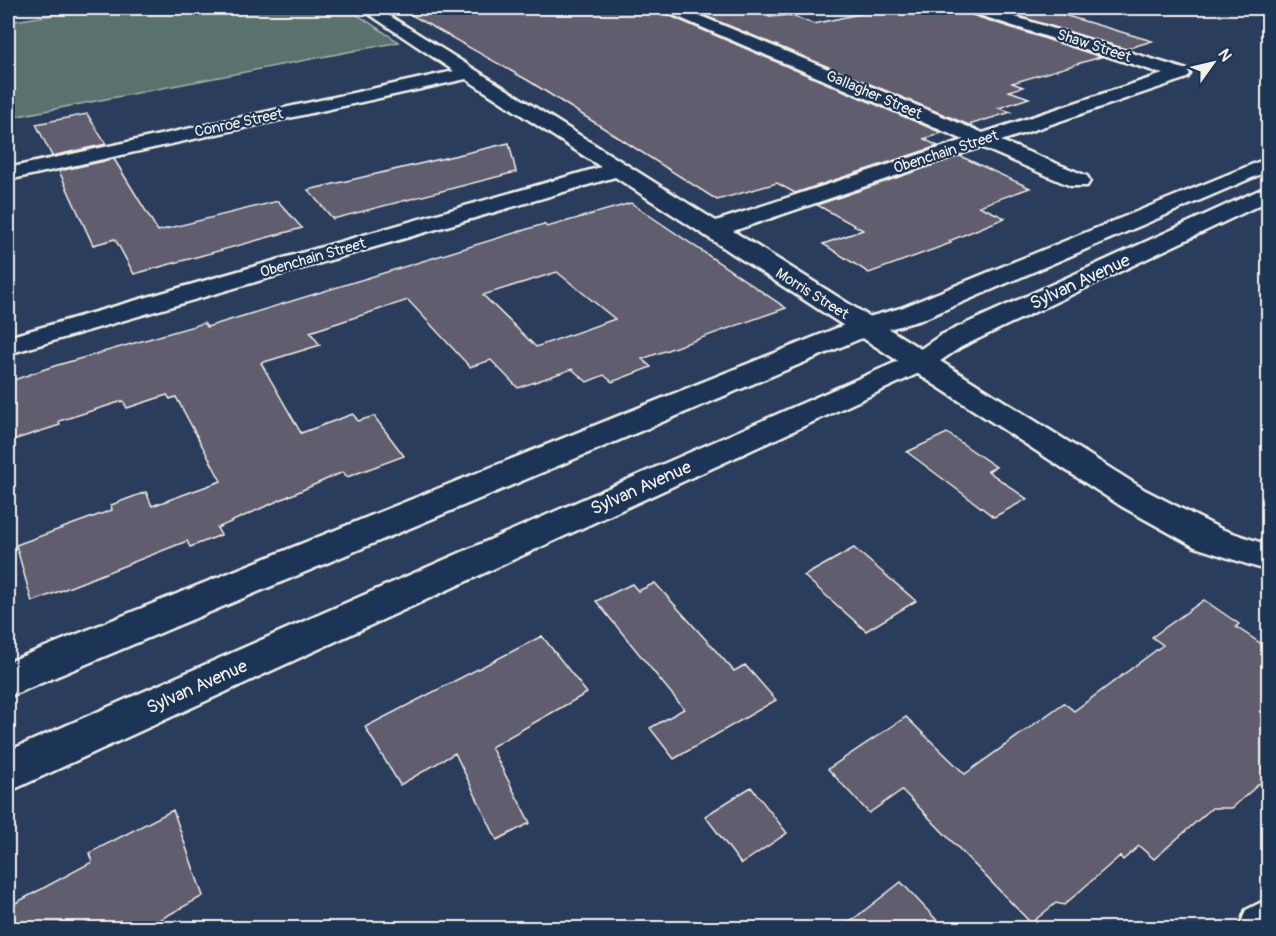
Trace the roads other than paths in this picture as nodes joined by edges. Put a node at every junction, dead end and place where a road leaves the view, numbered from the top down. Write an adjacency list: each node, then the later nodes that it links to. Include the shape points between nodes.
1 (367, 8): 4 (street, Morris Street)
2 (669, 8): 6 (street, Gallagher Street)
3 (972, 8): 5 (street, Shaw Street)
4 (470, 73): 8 (street, Morris Street); 9 (street, Conroe Street)
5 (1181, 75): 6 (street, Obenchain Street)
6 (982, 141): 10 (street, Gallagher Street); 12 (street, Obenchain Street)
7 (1269, 164): 13 (street, Sylvan Avenue, via 911,314)
8 (618, 169): 12 (street, Morris Street); 14 (street, Obenchain Street)
9 (8, 174)
10 (1079, 181)
11 (1269, 193): 15 (street, Sylvan Avenue, via 951,341)
12 (712, 230): 13 (street, Morris Street)
13 (864, 327): 15 (street, Morris Street); 17 (street, Sylvan Avenue)
14 (8, 346)
15 (920, 362): 16 (street, Morris Street, via 1133,498 1208,538); 18 (street, Sylvan Avenue)
16 (1269, 558)
17 (8, 680)
18 (8, 772)
19 (1269, 924): 20 (street)
20 (1264, 928)

